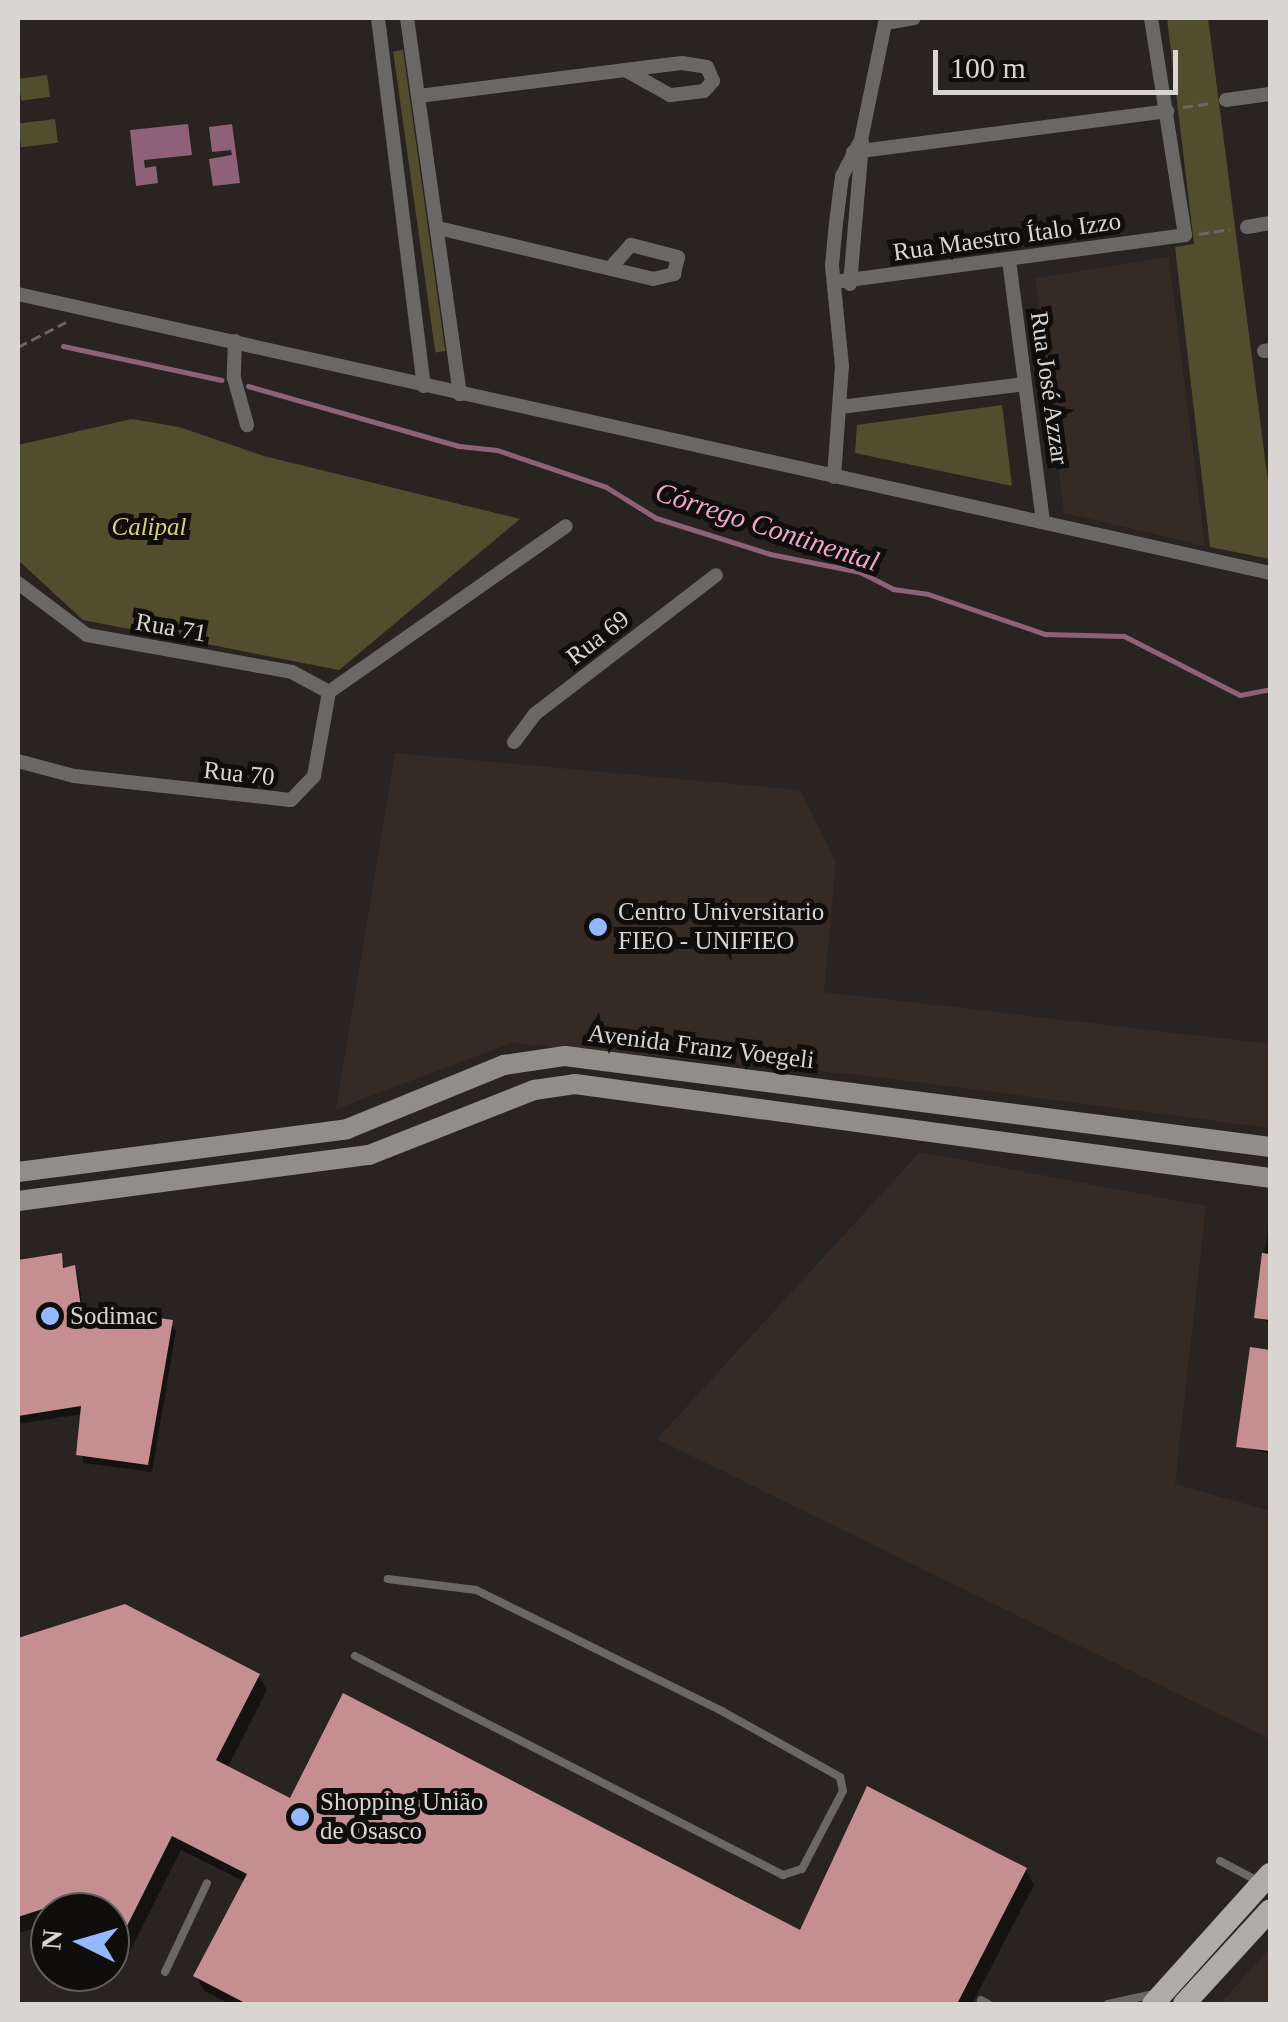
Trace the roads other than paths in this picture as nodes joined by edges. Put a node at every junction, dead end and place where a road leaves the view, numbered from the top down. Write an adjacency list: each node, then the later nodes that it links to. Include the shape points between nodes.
1 (382, 18): 23 (street)
2 (407, 18): 8 (street)
3 (914, 18): 5 (street)
4 (1152, 18): 10 (street)
5 (888, 19): 11 (street)
6 (625, 70): 6 (street, via 699,64 711,70 713,81 704,91 670,95); 8 (street)
7 (1270, 94): 9 (street)
8 (419, 96): 14 (street)
9 (1226, 100)
10 (1167, 110): 11 (street); 15 (street, Rua Maestro Ítalo Izzo, via 1185,236)
11 (860, 147): 17 (street); 18 (street, via 842,176)
12 (1270, 223): 13 (street)
13 (1246, 227)
14 (438, 228): 16 (street); 24 (street)
15 (1009, 260): 17 (street, Rua Maestro Ítalo Izzo); 22 (street, Rua José Azzar)
16 (610, 268)
17 (852, 279): 18 (street, Rua Maestro Ítalo Izzo); 20 (street)
18 (834, 282): 20 (street)
19 (18, 294): 21 (street)
20 (840, 302): 25 (street)
21 (235, 341): 23 (street); 26 (street, via 237,398)
22 (1025, 384): 25 (street); 28 (street, Rua José Azzar)
23 (424, 386): 24 (street)
24 (460, 394): 27 (street)
25 (840, 407): 27 (street)
26 (247, 425)
27 (834, 476): 28 (street)
28 (1043, 522): 30 (street)
29 (566, 526): 33 (street)
30 (1270, 573)
31 (716, 575): 34 (street, Rua 69, via 535,714)
32 (18, 583): 33 (street, Rua 71, via 87,635 292,672)
33 (329, 692): 35 (street, Rua 70, via 314,776 299,795 280,803 74,776)
34 (514, 742)
35 (18, 760)
36 (528, 1060): 37 (main road, Avenida Franz Voegeli); 38 (main road); 41 (main road, Avenida Franz Voegeli, via 594,1057)
37 (492, 1070): 39 (main road); 40 (main road, Avenida Franz Voegeli, via 371,1121)
38 (534, 1090): 39 (main road, Avenida Franz Voegeli); 44 (main road, Avenida Franz Voegeli, via 602,1086)
39 (511, 1099): 43 (main road, Avenida Franz Voegeli, via 369,1154)
40 (276, 1139): 42 (main road, Avenida Franz Voegeli); 43 (main road, via 233,1152)
41 (1270, 1148)
42 (18, 1172)
43 (214, 1176): 45 (main road, Avenida Franz Voegeli)
44 (1270, 1178)
45 (18, 1201)
46 (388, 1580): 47 (lane, via 454,1584 537,1619 840,1777 843,1791 802,1870 783,1875)
47 (355, 1656)
48 (1220, 1860): 49 (lane)
49 (1266, 1879): 53 (main road)
50 (207, 1882): 52 (lane)
51 (1270, 1910): 53 (main road)
52 (165, 1972)
53 (1167, 2000): 54 (lane)
54 (1108, 2004)

